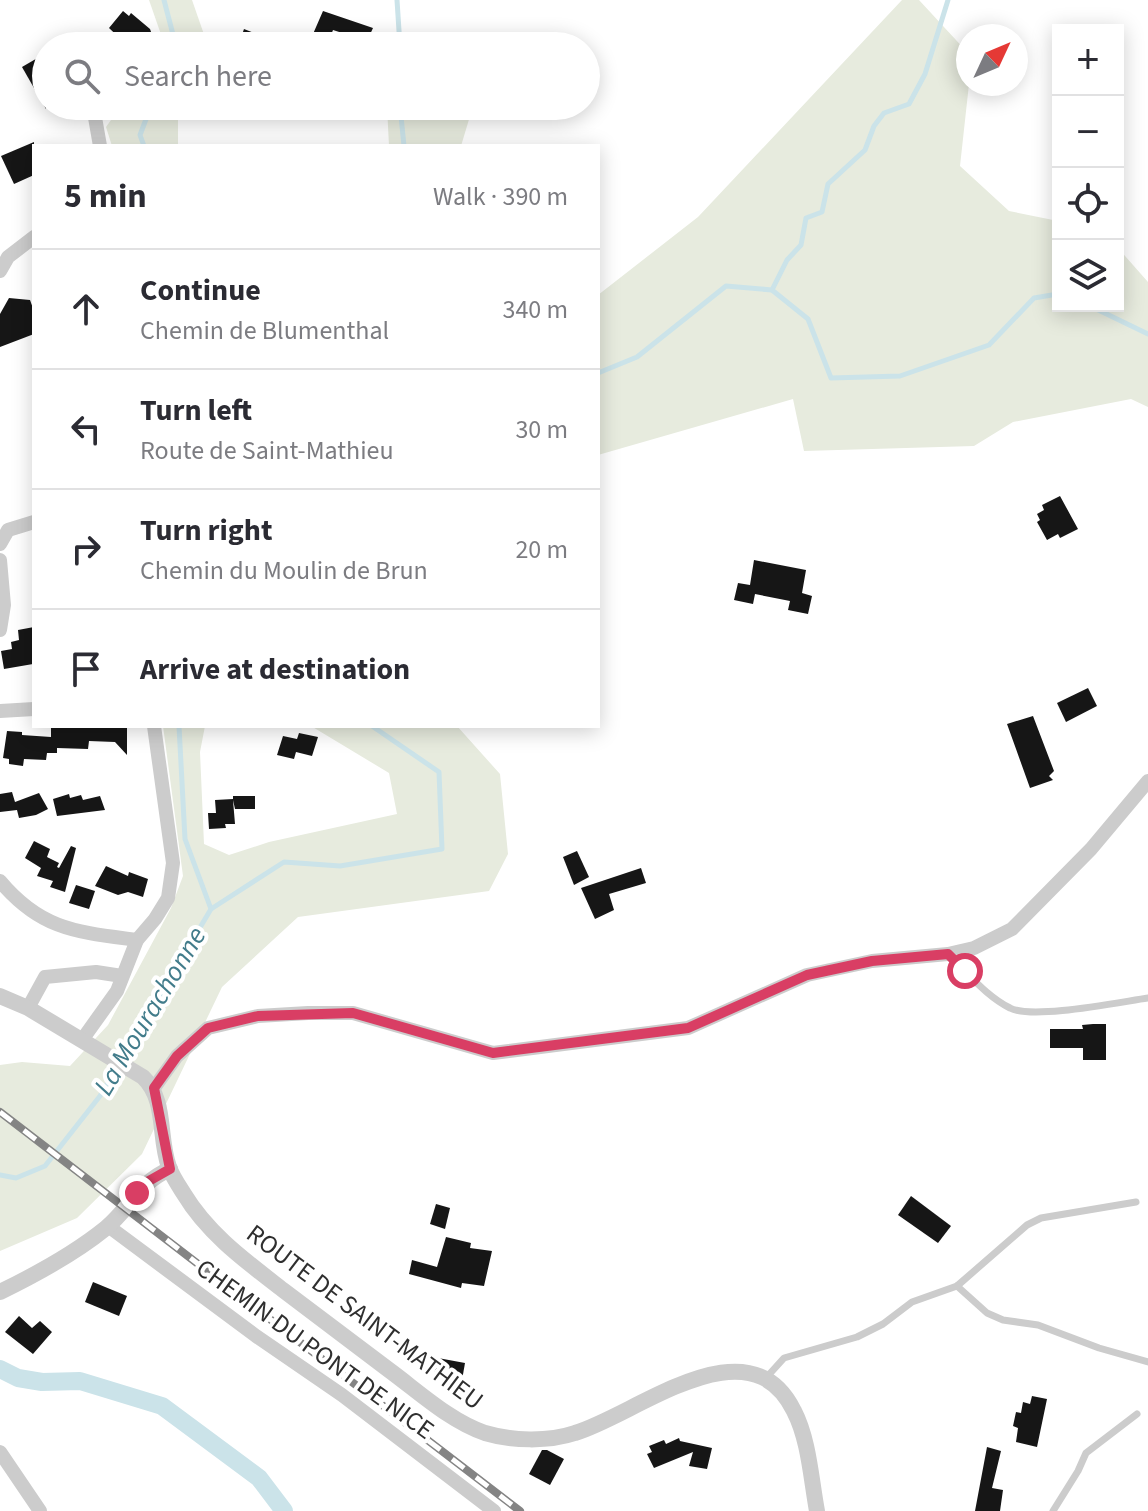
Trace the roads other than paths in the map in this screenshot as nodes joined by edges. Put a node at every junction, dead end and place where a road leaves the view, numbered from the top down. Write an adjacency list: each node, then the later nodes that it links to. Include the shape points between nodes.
1 (95, 120): 2 (street)
2 (100, 144)
3 (32, 239): 4 (street, via 8,257)
4 (0, 271)
5 (32, 523): 6 (street, via 8,530)
6 (1, 538)
7 (0, 560): 8 (street)
8 (0, 630)
9 (32, 709): 10 (street)
10 (0, 711)
11 (154, 728): 14 (street, via 173,863 168,898)
12 (1148, 781): 15 (street, via 1091,849 1012,929)
13 (0, 881): 14 (street, via 40,918 72,931)
14 (137, 940): 16 (street)
15 (948, 954): 18 (lane, via 989,995 1013,1010 1039,1012); 21 (street, via 872,961 807,975 688,1028 493,1053 353,1013 258,1016 208,1028)
16 (122, 976): 19 (street, via 96,972 45,977); 20 (street)
17 (0, 996): 19 (street)
18 (1148, 998)
19 (28, 1008): 20 (street)
20 (82, 1040): 21 (street)
21 (149, 1082): 22 (street, ROUTE DE SAINT-MATHIEU)
22 (170, 1169): 24 (street, via 147,1182); 28 (street, ROUTE DE SAINT-MATHIEU, via 201,1218 242,1258 464,1425 489,1434 523,1439 575,1434 717,1373 741,1371)
23 (1136, 1202): 25 (lane, via 1041,1218)
24 (108, 1226): 26 (street, via 64,1258); 32 (street, CHEMIN DU PONT DE NICE)
25 (957, 1286): 27 (lane, via 1003,1320 1038,1325); 28 (lane, via 912,1302 857,1337 784,1358)
26 (0, 1292)
27 (1148, 1362)
28 (765, 1379): 33 (street, via 795,1412)
29 (1137, 1414): 34 (lane, via 1086,1453)
30 (0, 1452): 31 (street)
31 (40, 1511)
32 (494, 1511)
33 (817, 1511)
34 (1053, 1511)

